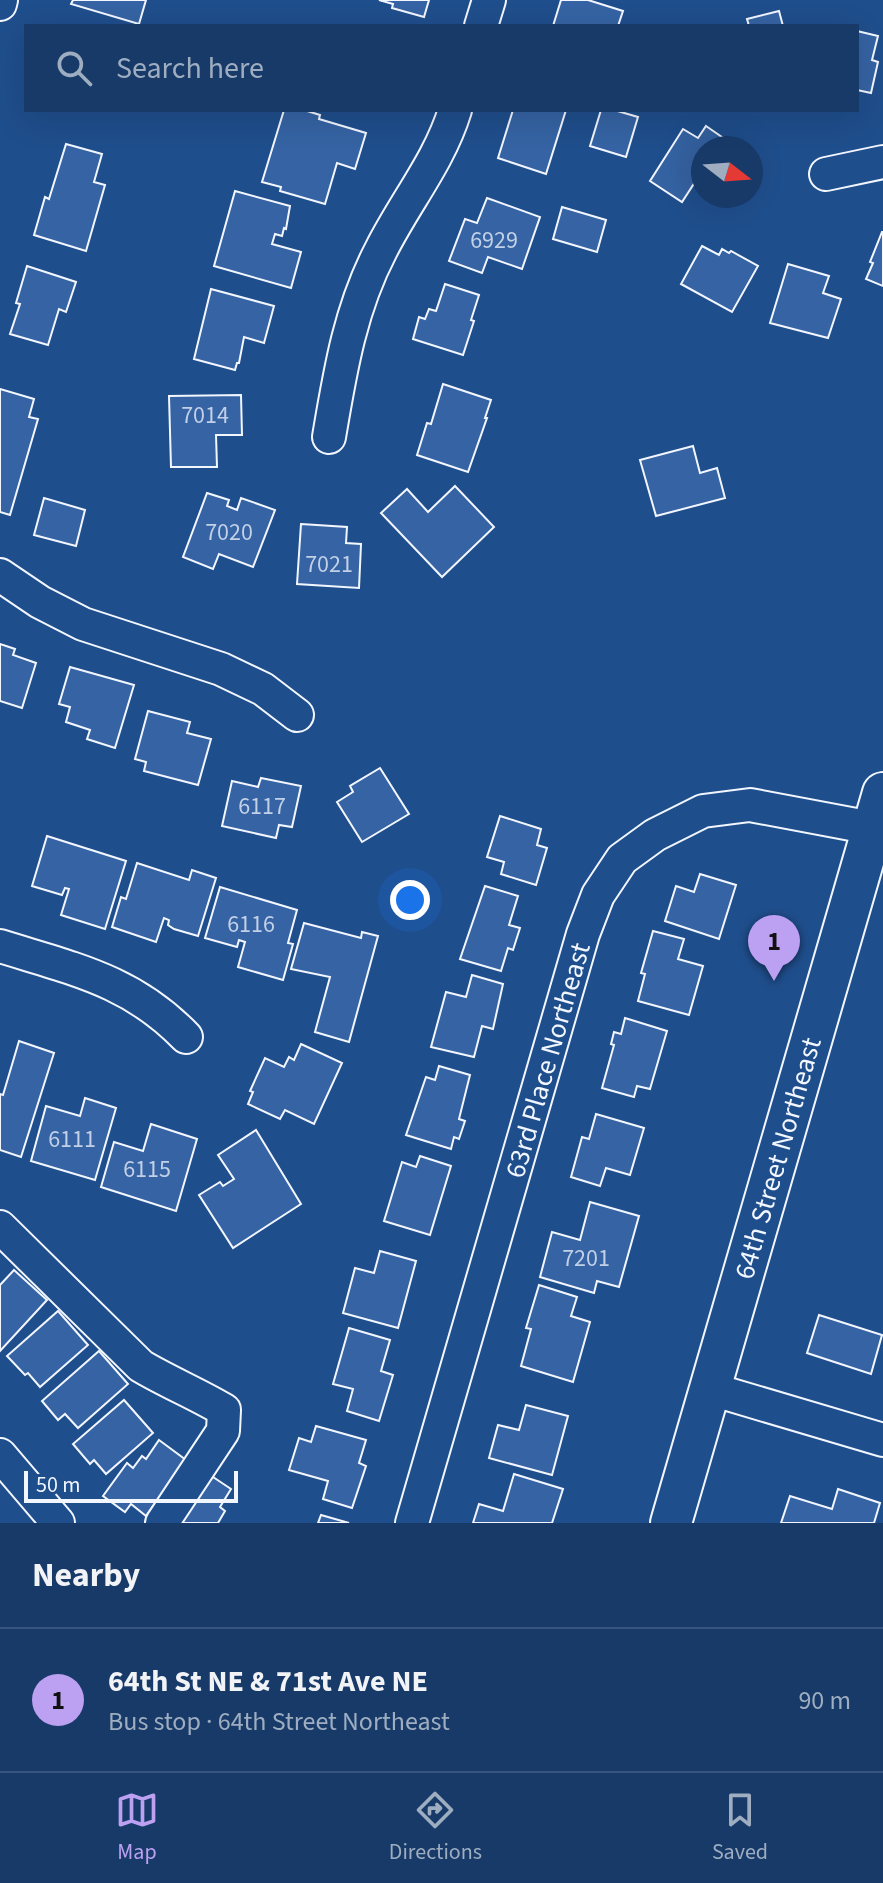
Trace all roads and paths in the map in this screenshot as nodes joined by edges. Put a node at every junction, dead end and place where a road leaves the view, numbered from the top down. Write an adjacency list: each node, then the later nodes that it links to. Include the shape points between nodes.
1 (489, 0): 2 (street)
2 (482, 24)
3 (454, 112): 6 (street, via 448,134 360,293 346,338)
4 (883, 162): 5 (street)
5 (826, 174)
6 (329, 437)
7 (0, 575): 8 (street, via 83,624 221,669 263,689)
8 (297, 715)
9 (880, 817): 13 (main road, 64th Street Northeast); 18 (street, 63rd Place Northeast, via 750,805 703,811 622,859 598,895)
10 (0, 946): 11 (street, via 127,989)
11 (186, 1037)
12 (0, 1227): 17 (street, via 141,1366 224,1410 223,1431)
13 (711, 1389): 14 (street); 19 (main road, 64th Street Northeast)
14 (883, 1440)
15 (0, 1455): 16 (street)
16 (58, 1523)
17 (162, 1523)
18 (412, 1523)
19 (671, 1523)

